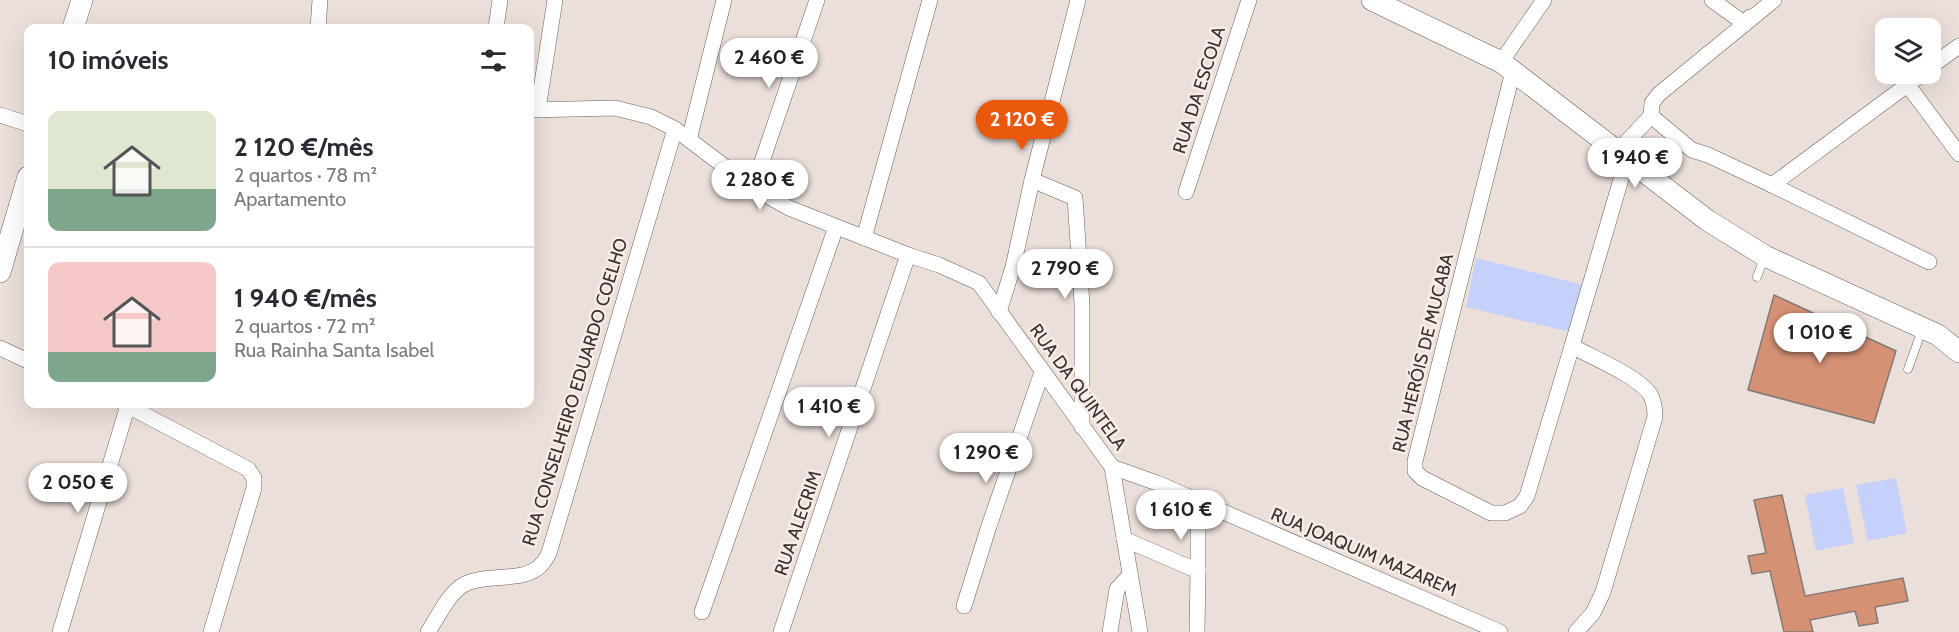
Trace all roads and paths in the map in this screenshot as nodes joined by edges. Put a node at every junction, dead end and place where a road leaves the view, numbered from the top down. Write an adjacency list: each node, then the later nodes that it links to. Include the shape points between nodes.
1 (82, 0): 15 (main road)
2 (320, 0): 16 (street)
3 (500, 0): 17 (street)
4 (555, 0): 23 (street)
5 (724, 0): 28 (street)
6 (817, 0): 33 (street)
7 (930, 0): 37 (street)
8 (1078, 0): 31 (street)
9 (1249, 0): 35 (street, RUA DA ESCOLA)
10 (1372, 0): 21 (main road)
11 (1544, 0): 21 (street)
12 (1712, 0): 18 (street)
13 (1762, 0): 18 (street)
14 (1774, 0): 18 (street)
15 (74, 24)
16 (318, 24)
17 (497, 24)
18 (1745, 24): 25 (street, via 1659,94 1652,103)
19 (1959, 45): 20 (street)
20 (1941, 59)
21 (1507, 67): 30 (main road); 46 (street, RUA HERÓIS DE MUCABA, via 1415,471 1491,513 1505,513 1520,506 1527,496)
22 (1908, 84): 29 (street); 32 (street)
23 (534, 110): 27 (street, RUA DA QUINTELA, via 615,108 651,117)
24 (0, 116): 26 (street)
25 (1651, 116): 30 (street); 32 (street, via 1692,150)
26 (24, 123)
27 (675, 129): 28 (street, RUA DA QUINTELA); 64 (street, RUA CONSELHEIRO EDUARDO COELHO, via 549,554 540,567 525,574 464,584)
28 (689, 140): 33 (street, RUA DA QUINTELA)
29 (1959, 154)
30 (1622, 155): 39 (main road, via 1707,220); 46 (street)
31 (1032, 180): 43 (street); 54 (street, via 1075,198 1082,304)
32 (1772, 185): 40 (street)
33 (753, 188): 36 (street, RUA DA QUINTELA)
34 (24, 191): 41 (main road)
35 (1186, 192)
36 (836, 227): 37 (street, RUA DA QUINTELA); 61 (street)
37 (864, 238): 38 (street, RUA DA QUINTELA)
38 (908, 255): 43 (street, RUA DA QUINTELA, via 979,283); 65 (street, RUA ALECRIM)
39 (1765, 256): 42 (lane); 44 (main road)
40 (1929, 262)
41 (0, 272)
42 (1757, 278)
43 (999, 312): 51 (street, RUA DA QUINTELA)
44 (1930, 332): 45 (main road); 48 (main road); 50 (lane)
45 (1959, 337)
46 (1572, 346): 70 (street, via 1639,382 1651,395 1656,417 1603,592 1593,613)
47 (0, 348): 49 (street)
48 (1959, 352)
49 (24, 359)
50 (1908, 369)
51 (1042, 372): 54 (street, RUA DA QUINTELA); 60 (street)
52 (125, 408): 62 (street)
53 (134, 408): 63 (street, via 248,469 254,478)
54 (1082, 427): 55 (street, RUA DA QUINTELA)
55 (1112, 467): 57 (street, RUA DA QUINTELA); 69 (street, RUA JOAQUIM MAZAREM)
56 (1198, 512): 58 (street)
57 (1124, 539): 58 (street); 59 (street, RUA DA QUINTELA)
58 (1198, 571): 68 (street)
59 (1130, 575): 66 (street, via 1117,589); 67 (street, RUA DA QUINTELA)
60 (964, 606)
61 (702, 612)
62 (60, 632)
63 (211, 632)
64 (428, 632)
65 (781, 632)
66 (1110, 632)
67 (1140, 632)
68 (1197, 632)
69 (1500, 632)
70 (1576, 632)

